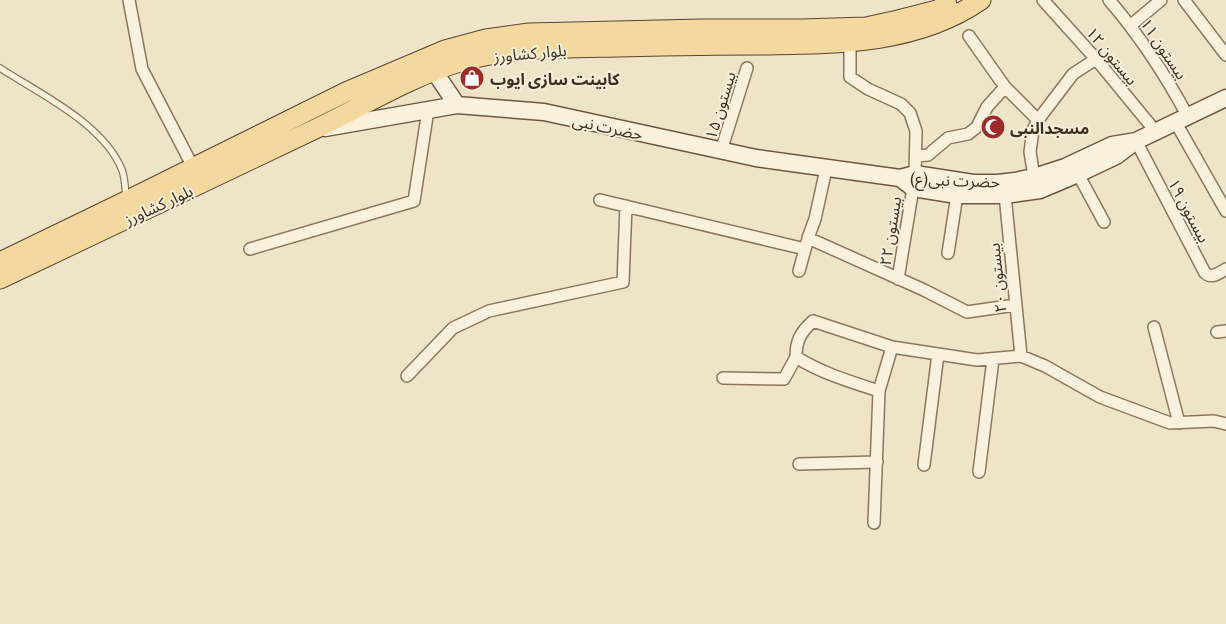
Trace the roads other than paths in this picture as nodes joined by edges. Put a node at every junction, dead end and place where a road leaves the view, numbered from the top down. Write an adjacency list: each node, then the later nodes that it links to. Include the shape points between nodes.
1 (129, 0): 28 (street, via 142,69)
2 (957, 0): 10 (main road, بلوار کشاورز, via 937,10 866,27)
3 (981, 0): 11 (main road, بلوار کشاورز, via 939,22 902,34)
4 (1043, 0): 13 (street, بیستون ۱۲)
5 (1109, 0): 8 (street, بیستون ۱۱)
6 (1161, 0): 8 (street)
7 (1184, 0): 12 (street)
8 (1130, 26): 22 (street, بیستون ۱۱, via 1174,91)
9 (969, 36): 17 (street)
10 (801, 37): 11 (main road, بلوار کشاورز); 16 (main road, بلوار کشاورز, via 543,48 498,53); 28 (main road, بلوار کشاورز, via 702,29 530,33 486,39 445,50 395,70)
11 (850, 42): 27 (street, بیستون ۲۲, via 850,77 902,104 910,113 916,131)
12 (1226, 55)
13 (1096, 59): 21 (street, via 1073,74); 24 (street, بیستون ۱۲)
14 (0, 68): 36 (lane, via 78,118 98,136 113,152 123,171)
15 (747, 68): 26 (street, بیستون ۱۵)
16 (434, 71): 19 (street); 23 (main road, بلوار کشاورز)
17 (1005, 87): 21 (street); 27 (street, via 987,108 977,127 968,134 948,138 928,155)
18 (1226, 98): 22 (street, حضرت نبی(ع))
19 (457, 105): 20 (street, حضرت نبی); 26 (street, حضرت نبی, via 544,112)
20 (428, 110): 23 (street, حضرت نبی); 41 (street, via 414,201)
21 (1038, 120): 31 (street, via 1030,152)
22 (1182, 120): 24 (street, حضرت نبی(ع)); 38 (street, بیستون ۱۱)
23 (314, 129): 46 (main road, بلوار کشاورز)
24 (1156, 132): 25 (street, حضرت نبی(ع))
25 (1136, 141): 30 (street, حضرت نبی(ع), via 1116,156); 31 (street, حضرت نبی(ع), via 1112,145); 44 (street, بیستون ۱۹, via 1205,273 1214,276)
26 (721, 151): 29 (street, حضرت نبی)
27 (916, 156): 32 (street, بیستون ۲۲)
28 (193, 167): 36 (main road, بلوار کشاورز)
29 (826, 169): 32 (street, حضرت نبی); 40 (street, via 816,219)
30 (1078, 174): 34 (street, حضرت نبی(ع), via 1040,190); 39 (street)
31 (1034, 177): 32 (street, حضرت نبی(ع), via 998,183)
32 (910, 180): 33 (street, حضرت نبی(ع)); 47 (street, بیستون ۲۲)
33 (957, 195): 34 (street, حضرت نبی(ع)); 42 (street)
34 (1005, 195): 48 (street, بیستون ۲۰)
35 (600, 200): 37 (street)
36 (126, 201): 43 (main road, بلوار کشاورز)
37 (626, 206): 40 (street); 55 (street, via 623,282 489,311 453,328)
38 (1226, 211)
39 (1104, 222)
40 (806, 243): 45 (street); 47 (street)
41 (250, 249)
42 (948, 253)
43 (0, 262)
44 (1226, 270)
45 (799, 271)
46 (0, 279)
47 (898, 279): 48 (street, via 968,312)
48 (1015, 305): 52 (street, بیستون ۲۰)
49 (1154, 327): 58 (street)
50 (892, 347): 51 (street); 53 (street, via 813,321 796,344); 57 (street)
51 (938, 354): 54 (street); 62 (street)
52 (1021, 356): 54 (street); 58 (street, via 1100,397 1170,424)
53 (796, 357): 56 (street, via 784,379); 57 (street)
54 (993, 359): 63 (street)
55 (407, 376)
56 (723, 378)
57 (879, 391): 60 (street)
58 (1179, 423): 59 (street, via 1214,421)
59 (1226, 424)
60 (877, 462): 61 (street); 64 (street)
61 (799, 464)
62 (924, 465)
63 (979, 472)
64 (874, 524)

